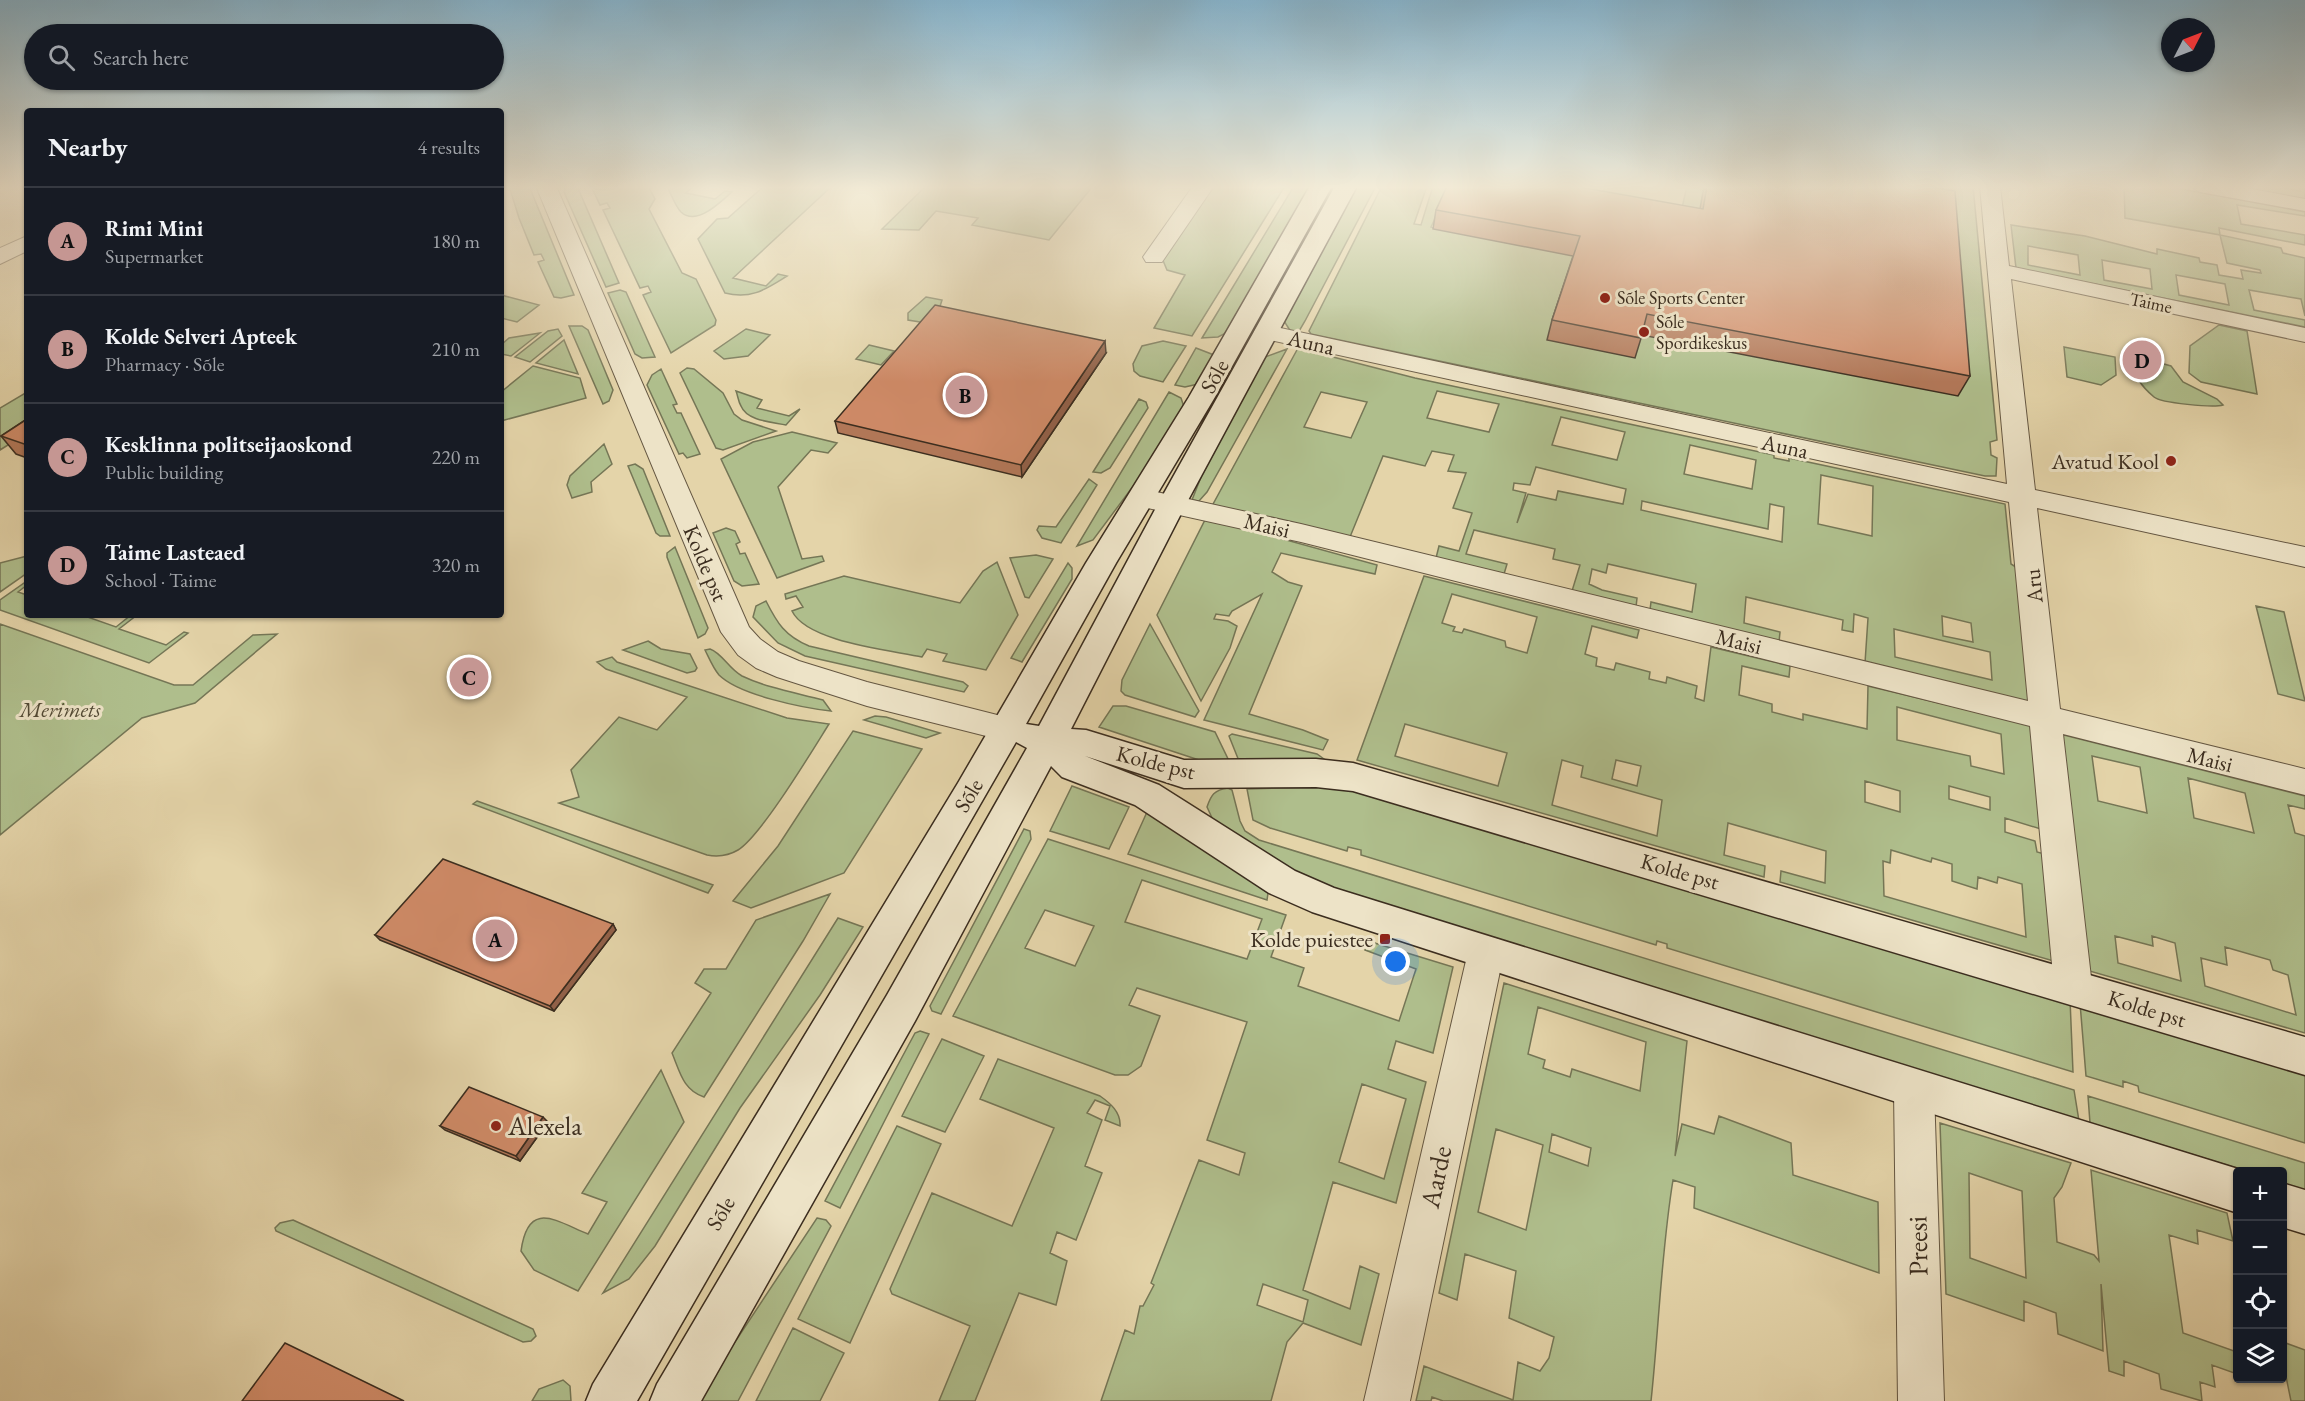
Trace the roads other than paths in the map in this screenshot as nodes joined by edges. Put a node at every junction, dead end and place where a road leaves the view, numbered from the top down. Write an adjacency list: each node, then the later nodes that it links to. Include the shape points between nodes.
1 (574, 251): 14 (street, Kolde pst, via 736,633 748,647 788,669 867,694)
2 (1158, 251): 6 (street)
3 (1290, 251): 8 (main road, Sõle)
4 (1303, 251): 8 (main road, Sõle)
5 (1996, 251): 7 (street, Aru)
6 (1154, 257)
7 (1998, 270): 9 (street, Taime); 10 (street, Aru)
8 (1253, 329): 10 (street, Auna); 11 (main road, Sõle)
9 (2305, 335)
10 (2025, 498): 12 (street, Auna); 13 (street, Aru)
11 (1157, 501): 13 (street, Maisi); 14 (main road, Sõle, via 1101,563); 15 (main road, Sõle)
12 (2305, 557)
13 (2047, 718): 17 (street, Maisi); 20 (street, Aru)
14 (1006, 729): 15 (main road, Kolde pst); 26 (main road, Sõle)
15 (1048, 742): 16 (main road, Kolde pst, via 1086,743 1184,774); 18 (main road, Kolde pst, via 1074,768 1148,795); 27 (main road, Sõle, via 901,1008)
16 (1238, 776): 18 (main road, via 1193,795 1192,807); 20 (main road, Kolde pst, via 1316,773 1353,777)
17 (2305, 782)
18 (1206, 833): 19 (main road, Kolde pst, via 1282,882 1325,901)
19 (1486, 952): 22 (main road, Kolde pst); 28 (street, Aarde)
20 (2073, 986): 21 (main road, Kolde pst)
21 (2305, 1056)
22 (1914, 1090): 23 (main road, Kolde pst); 29 (street, Preesi)
23 (2233, 1189)
24 (2287, 1206): 25 (main road)
25 (2305, 1212)
26 (610, 1401)
27 (674, 1401)
28 (1387, 1401)
29 (1921, 1401)

